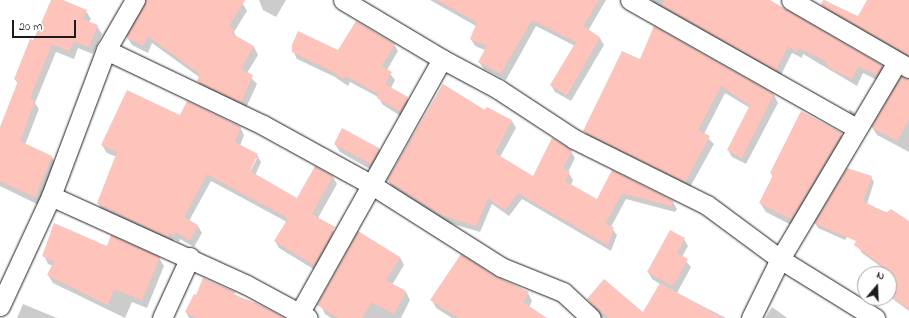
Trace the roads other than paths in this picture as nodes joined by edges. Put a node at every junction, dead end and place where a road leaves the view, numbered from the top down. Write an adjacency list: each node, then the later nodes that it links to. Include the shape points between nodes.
1 (135, 0): 5 (street)
2 (343, 0): 6 (street)
3 (630, 0): 8 (street)
4 (791, 0): 7 (street)
5 (106, 50): 9 (street, via 263,125); 10 (street)
6 (442, 59): 9 (street); 12 (street, via 498,88 574,139 707,205)
7 (903, 65): 8 (street)
8 (856, 128): 12 (street)
9 (372, 186): 14 (street); 16 (street, via 501,267 563,292)
10 (51, 196): 11 (street); 13 (street)
11 (190, 258): 14 (street); 15 (street)
12 (780, 259): 17 (street); 18 (street)
13 (0, 306)
14 (304, 315)
15 (162, 318)
16 (591, 318)
17 (751, 318)
18 (875, 318)

